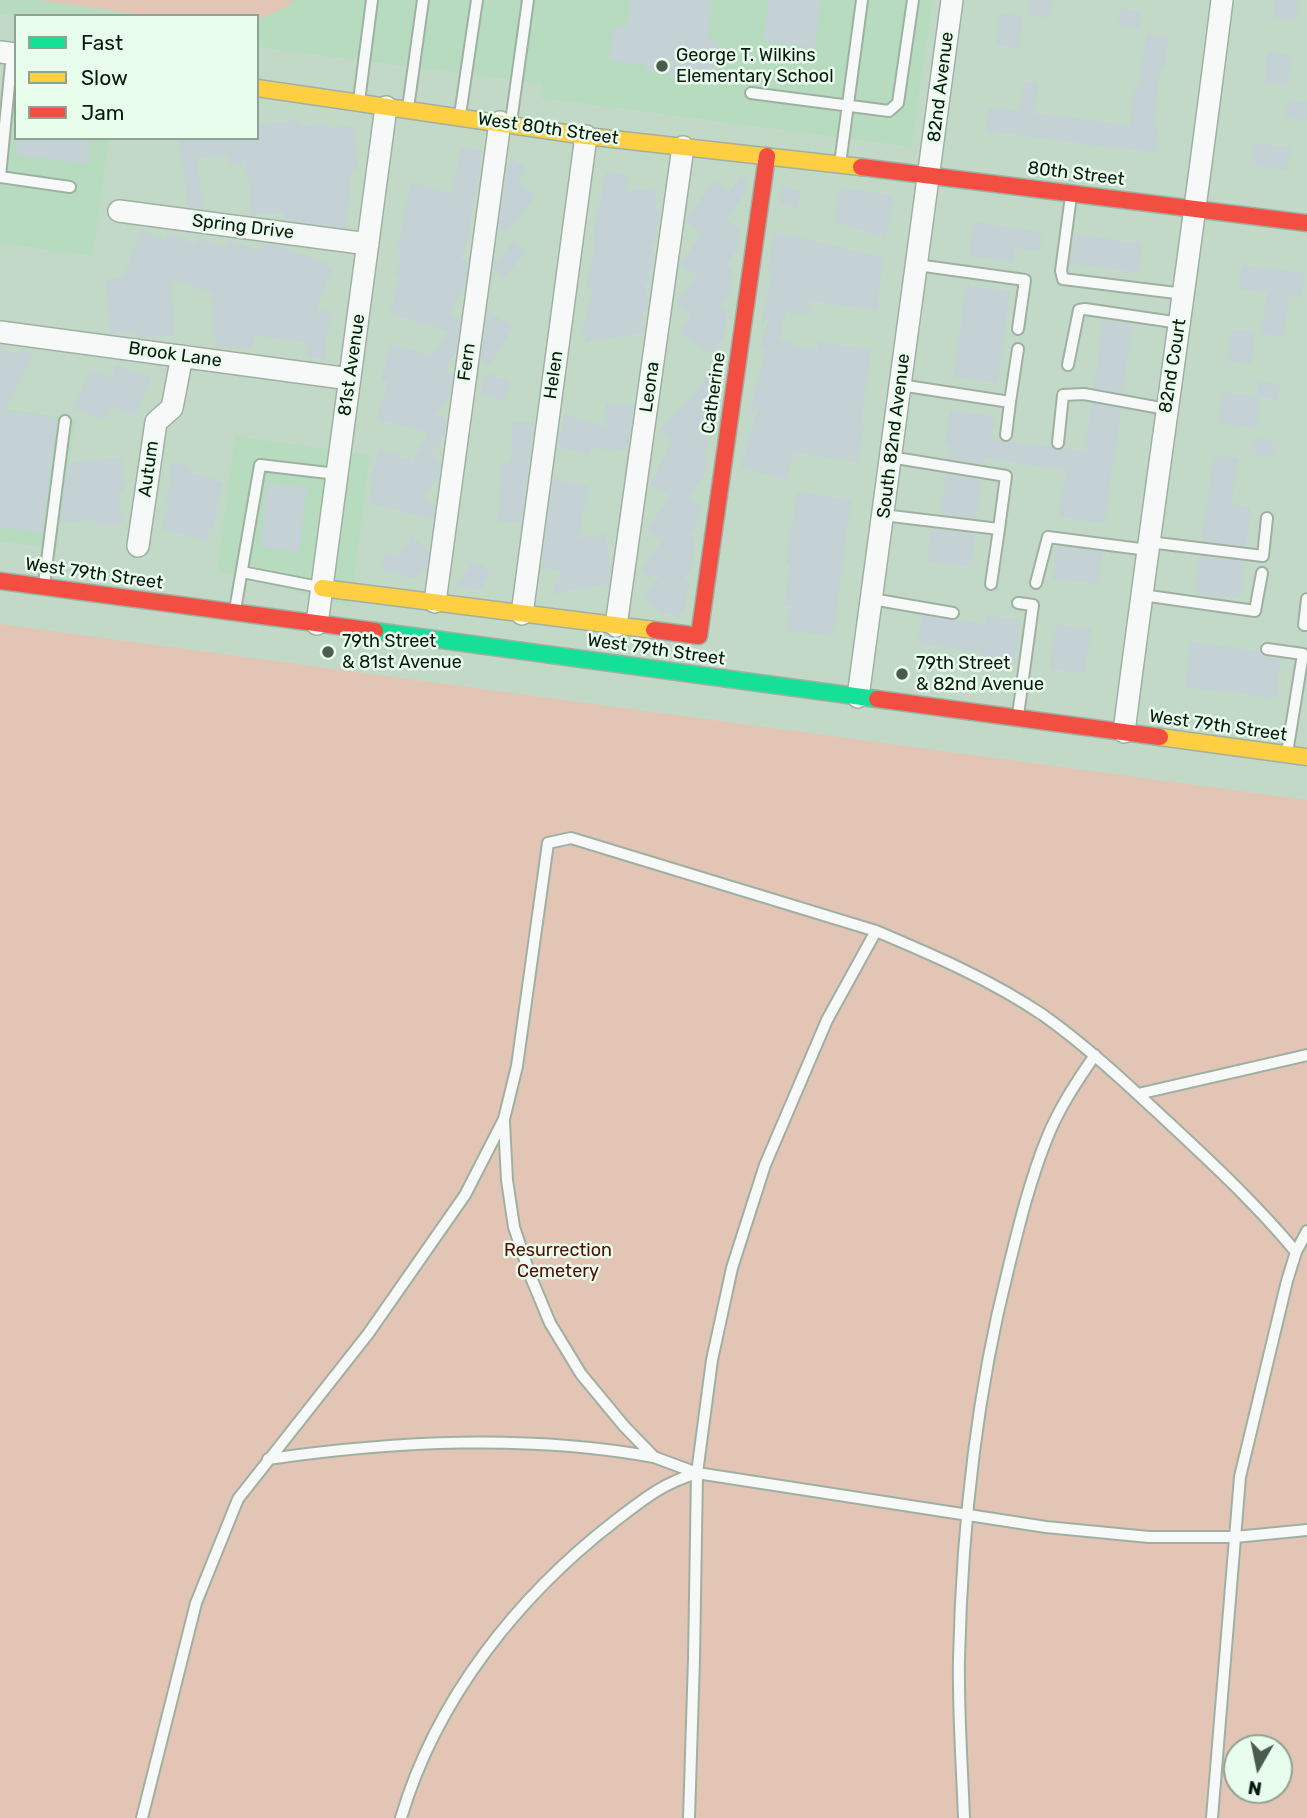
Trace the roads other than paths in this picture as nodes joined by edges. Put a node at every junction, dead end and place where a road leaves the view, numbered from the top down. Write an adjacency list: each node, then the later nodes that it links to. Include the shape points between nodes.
1 (372, 0): 12 (lane)
2 (423, 0): 15 (lane)
3 (477, 0): 16 (lane)
4 (528, 0): 17 (lane)
5 (862, 0): 13 (lane)
6 (913, 0): 13 (lane, via 898,103 889,111)
7 (952, 0): 22 (street, 82nd Avenue)
8 (1222, 0): 26 (street, 82nd Court)
9 (9, 54): 23 (lane)
10 (259, 88): 12 (street, West 80th Street)
11 (751, 93): 13 (lane)
12 (358, 103): 14 (street, West 80th Street)
13 (846, 106): 21 (lane)
14 (386, 107): 15 (street, West 80th Street); 29 (street, 81st Avenue)
15 (408, 110): 16 (street, West 80th Street)
16 (460, 117): 17 (street, West 80th Street)
17 (505, 124): 18 (street, West 80th Street); 62 (street, Fern)
18 (586, 136): 19 (street, West 80th Street); 66 (street, Helen)
19 (683, 147): 20 (street, West 80th Street); 69 (street, Leona)
20 (767, 156): 21 (street, West 80th Street); 69 (street, Catherine, via 699,636)
21 (840, 164): 22 (street, 80th Street)
22 (929, 175): 25 (street, 80th Street); 30 (street, South 82nd Avenue)
23 (0, 177): 24 (lane)
24 (69, 187)
25 (1071, 193): 26 (street, 80th Street); 31 (lane, via 1063,279)
26 (1196, 209): 28 (street, 80th Street); 31 (street, 82nd Court)
27 (119, 211): 29 (street, Spring Drive)
28 (1307, 223)
29 (368, 244): 38 (street, 81st Avenue)
30 (917, 265): 33 (lane, via 1025,280); 39 (street, South 82nd Avenue)
31 (1184, 294): 32 (street, 82nd Court)
32 (1180, 323): 37 (lane, via 1079,310); 41 (street, 82nd Court)
33 (1017, 329)
34 (0, 332): 36 (street, Brook Lane)
35 (1018, 349): 40 (lane)
36 (182, 356): 38 (street, Brook Lane); 51 (street, Autum, via 172,408 156,422)
37 (1068, 365)
38 (350, 379): 46 (street, 81st Avenue)
39 (900, 385): 40 (lane); 45 (street, South 82nd Avenue)
40 (1010, 402): 43 (lane)
41 (1166, 409): 44 (lane, via 1084,394 1063,396); 50 (street, 82nd Court)
42 (65, 421): 57 (lane)
43 (1006, 435)
44 (1058, 443)
45 (890, 457): 47 (street, South 82nd Avenue); 49 (lane, via 1006,476)
46 (337, 474): 52 (lane, via 260,465); 58 (street, 81st Avenue)
47 (883, 515): 49 (lane); 60 (street, South 82nd Avenue)
48 (1267, 518): 50 (lane, via 1263,556)
49 (999, 529): 56 (lane)
50 (1148, 546): 55 (lane, via 1048,537); 59 (street, 82nd Court)
51 (138, 547)
52 (242, 572): 58 (lane); 64 (lane)
53 (1262, 573): 59 (lane, via 1255,611)
54 (0, 581): 57 (street, West 79th Street)
55 (1036, 583)
56 (991, 584)
57 (43, 587): 64 (street, West 79th Street)
58 (322, 588): 62 (street); 67 (street, 81st Avenue)
59 (1142, 595): 73 (street, 82nd Court)
60 (872, 599): 65 (lane); 71 (street, South 82nd Avenue)
61 (1307, 599): 68 (lane)
62 (435, 602): 66 (street)
63 (1018, 603): 72 (lane, via 1033,605)
64 (235, 613): 67 (street, West 79th Street)
65 (953, 613)
66 (522, 614): 69 (street)
67 (317, 624): 71 (street, West 79th Street)
68 (1307, 625)
69 (616, 626)
70 (1267, 649): 74 (lane, via 1303,654)
71 (858, 697): 72 (street, West 79th Street)
72 (1017, 718): 73 (street, West 79th Street)
73 (1124, 732): 74 (street, West 79th Street)
74 (1287, 755): 75 (street, West 79th Street)
75 (1307, 757)
76 (876, 931): 77 (lane, via 990,983); 80 (lane, via 571,838 548,843 517,1066); 85 (lane, via 827,1020 765,1165 729,1281 712,1360)
77 (1095, 1055): 79 (lane); 86 (lane, via 1048,1136 1024,1206 980,1402)
78 (1307, 1055): 79 (lane)
79 (1138, 1094): 82 (lane, via 1264,1214)
80 (504, 1118): 83 (lane, via 506,1180 514,1227 550,1323 581,1374); 84 (lane, via 465,1195 368,1334)
81 (1307, 1231): 82 (lane)
82 (1296, 1252): 88 (lane, via 1241,1477)
83 (654, 1457): 84 (lane, via 551,1444 472,1443 332,1450); 85 (lane)
84 (268, 1459): 89 (lane, via 238,1499 196,1603)
85 (697, 1473): 86 (lane); 90 (lane, via 672,1480 647,1496 589,1541 524,1602 476,1665 440,1723); 91 (lane)
86 (968, 1515): 88 (lane, via 1149,1537); 92 (lane, via 959,1660)
87 (1307, 1530): 88 (lane)
88 (1235, 1537): 93 (lane)
89 (142, 1818)
90 (400, 1818)
91 (689, 1818)
92 (964, 1818)
93 (1212, 1818)

